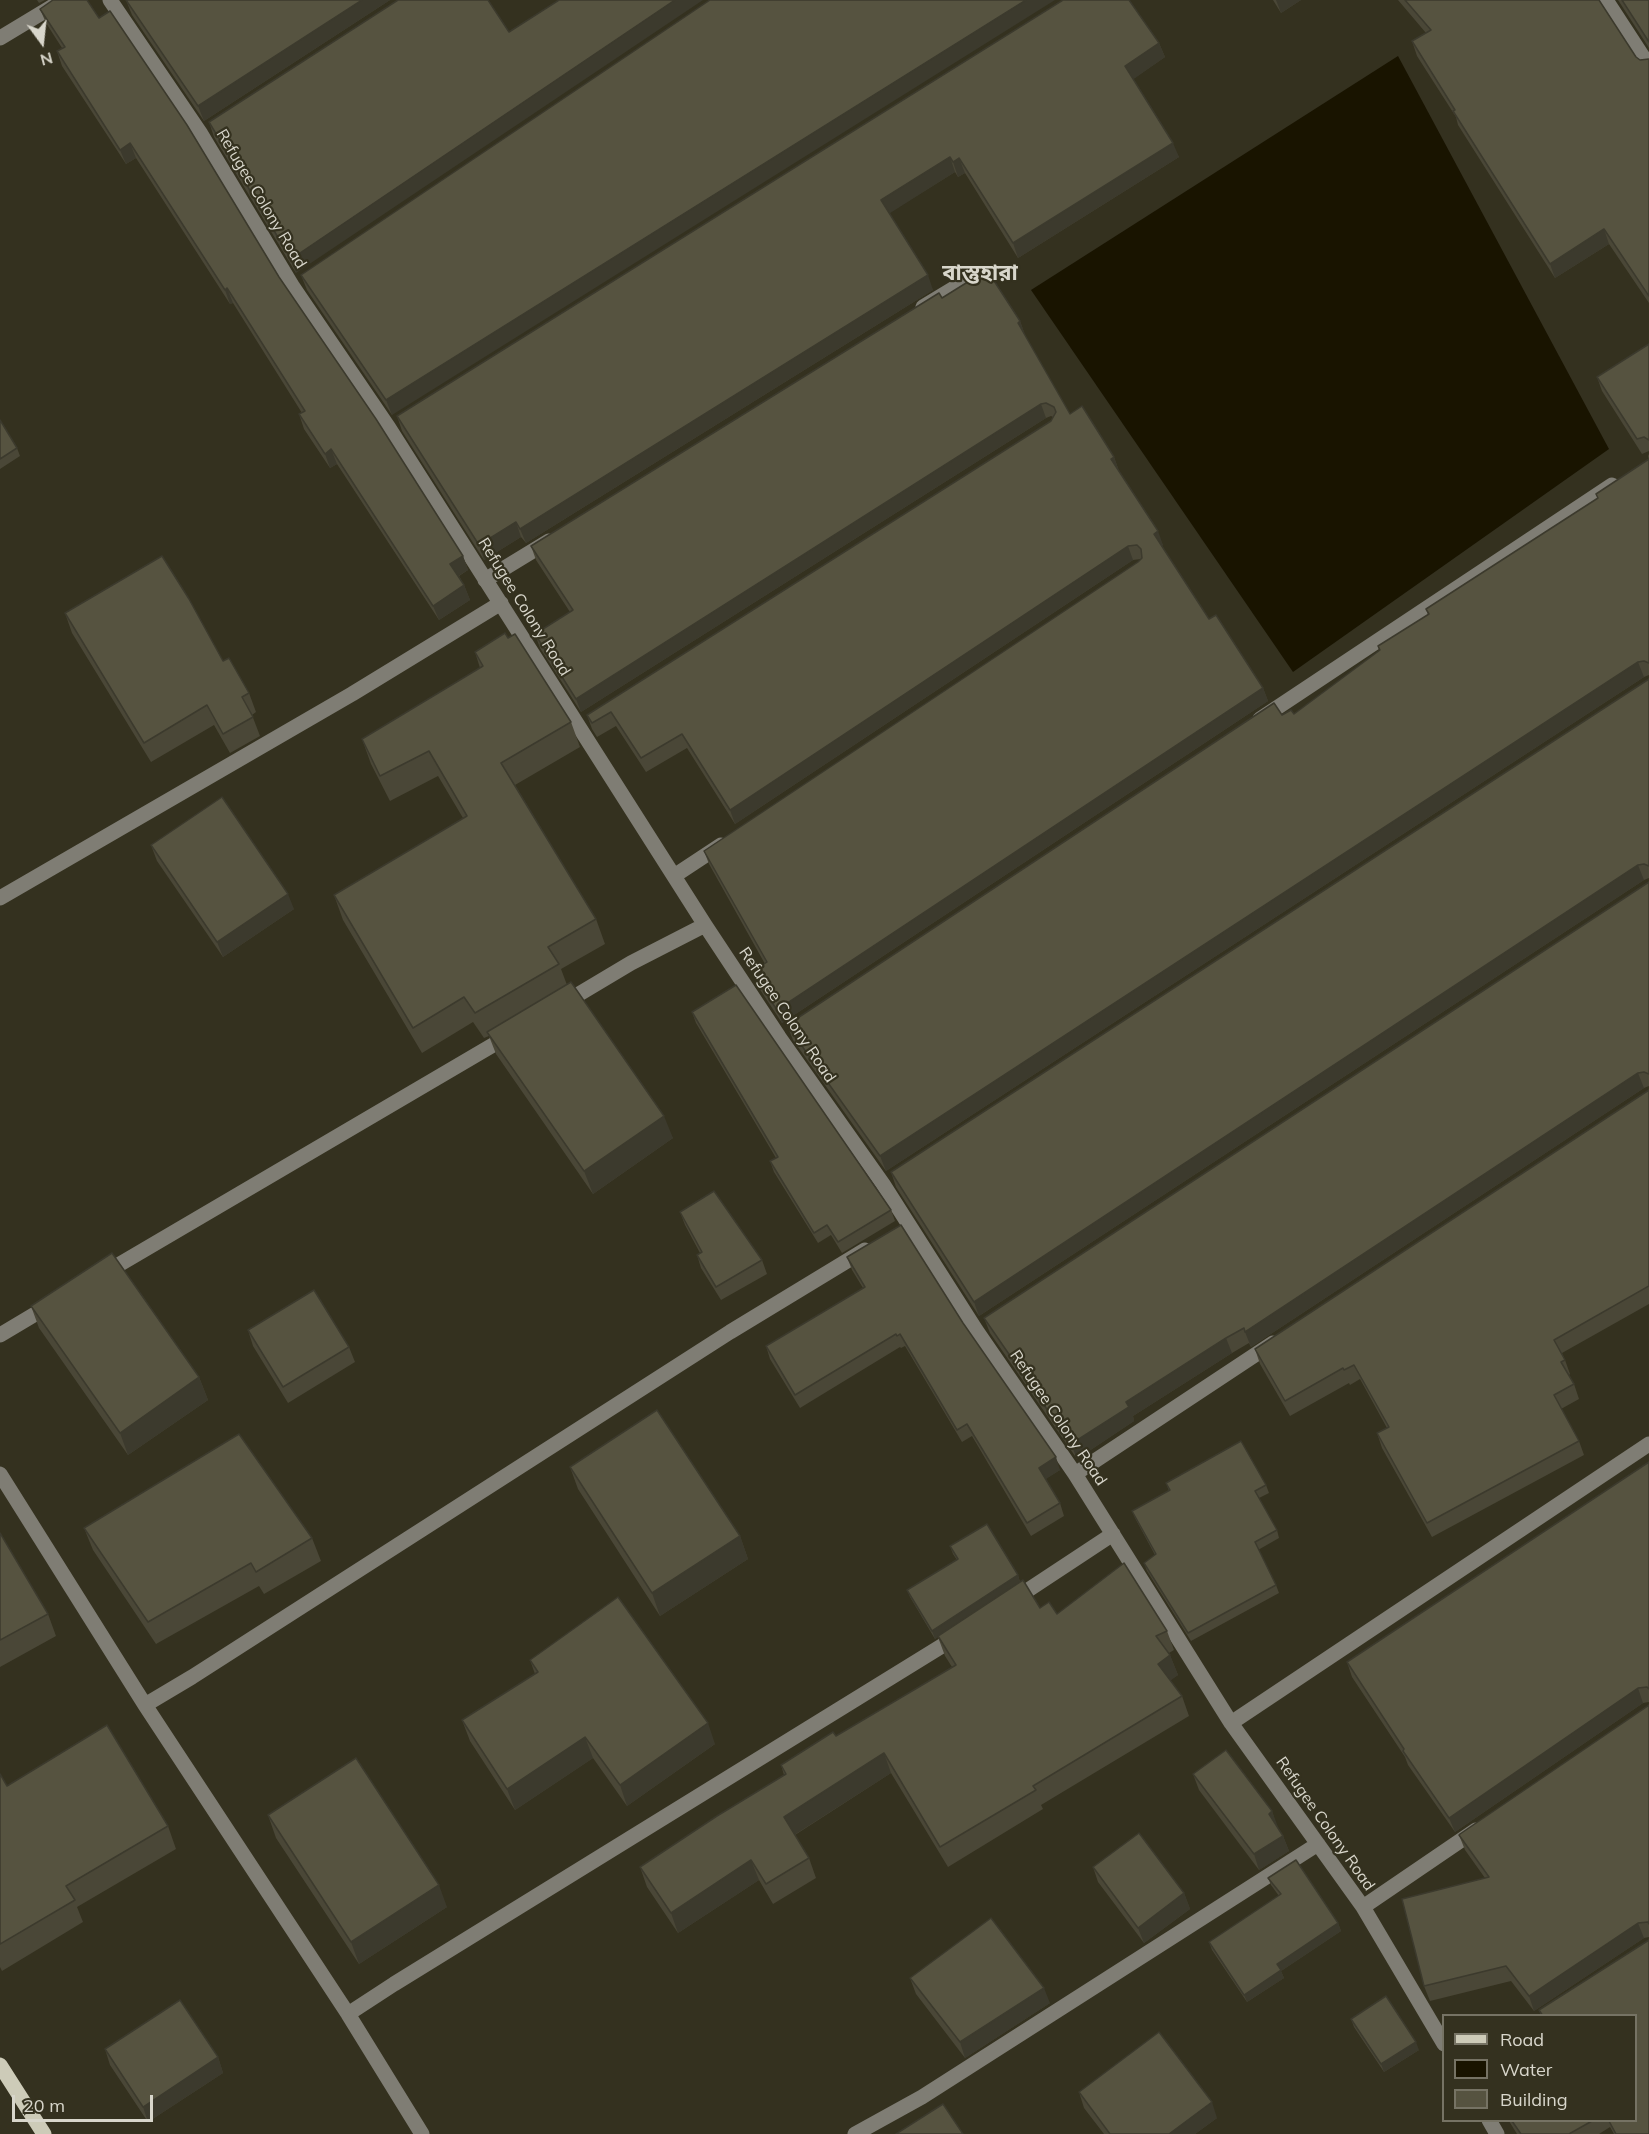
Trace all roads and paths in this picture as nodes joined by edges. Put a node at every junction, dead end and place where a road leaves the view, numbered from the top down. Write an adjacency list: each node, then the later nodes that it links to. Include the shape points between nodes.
1 (63, 0): 4 (street)
2 (110, 0): 11 (street, Refugee Colony Road, via 206,130 298,283 394,425)
3 (1606, 0): 5 (street)
4 (0, 38)
5 (1643, 44): 6 (street)
6 (1649, 66)
7 (961, 284): 8 (street)
8 (915, 312)
9 (1629, 474): 13 (street)
10 (566, 530): 11 (street)
11 (485, 580): 12 (street, Refugee Colony Road)
12 (501, 603): 15 (street, Refugee Colony Road, via 583,723); 16 (street, via 352,694)
13 (1249, 726)
14 (733, 837): 15 (street)
15 (674, 876): 17 (street, Refugee Colony Road)
16 (0, 897)
17 (705, 925): 18 (street, via 631,963); 26 (street, Refugee Colony Road, via 888,1181 903,1227 981,1326)
18 (554, 1010)
19 (524, 1027): 21 (street)
20 (879, 1242): 31 (street, via 730,1332)
21 (93, 1280)
22 (62, 1298): 23 (street)
23 (0, 1335)
24 (1283, 1337): 26 (street)
25 (1649, 1444): 32 (street)
26 (1076, 1473): 28 (street, Refugee Colony Road)
27 (0, 1474): 31 (street)
28 (1113, 1534): 29 (street); 32 (street, Refugee Colony Road)
29 (1003, 1606)
30 (973, 1626): 36 (street)
31 (145, 1705): 36 (street)
32 (1231, 1722): 34 (street, Refugee Colony Road)
33 (1491, 1819): 35 (street)
34 (1318, 1844): 35 (street, Refugee Colony Road); 41 (street, via 922,2097)
35 (1362, 1907): 37 (street, Refugee Colony Road)
36 (348, 2014): 40 (street)
37 (1442, 2042)
38 (0, 2065): 39 (main road)
39 (44, 2134)
40 (422, 2134)
41 (855, 2134)

